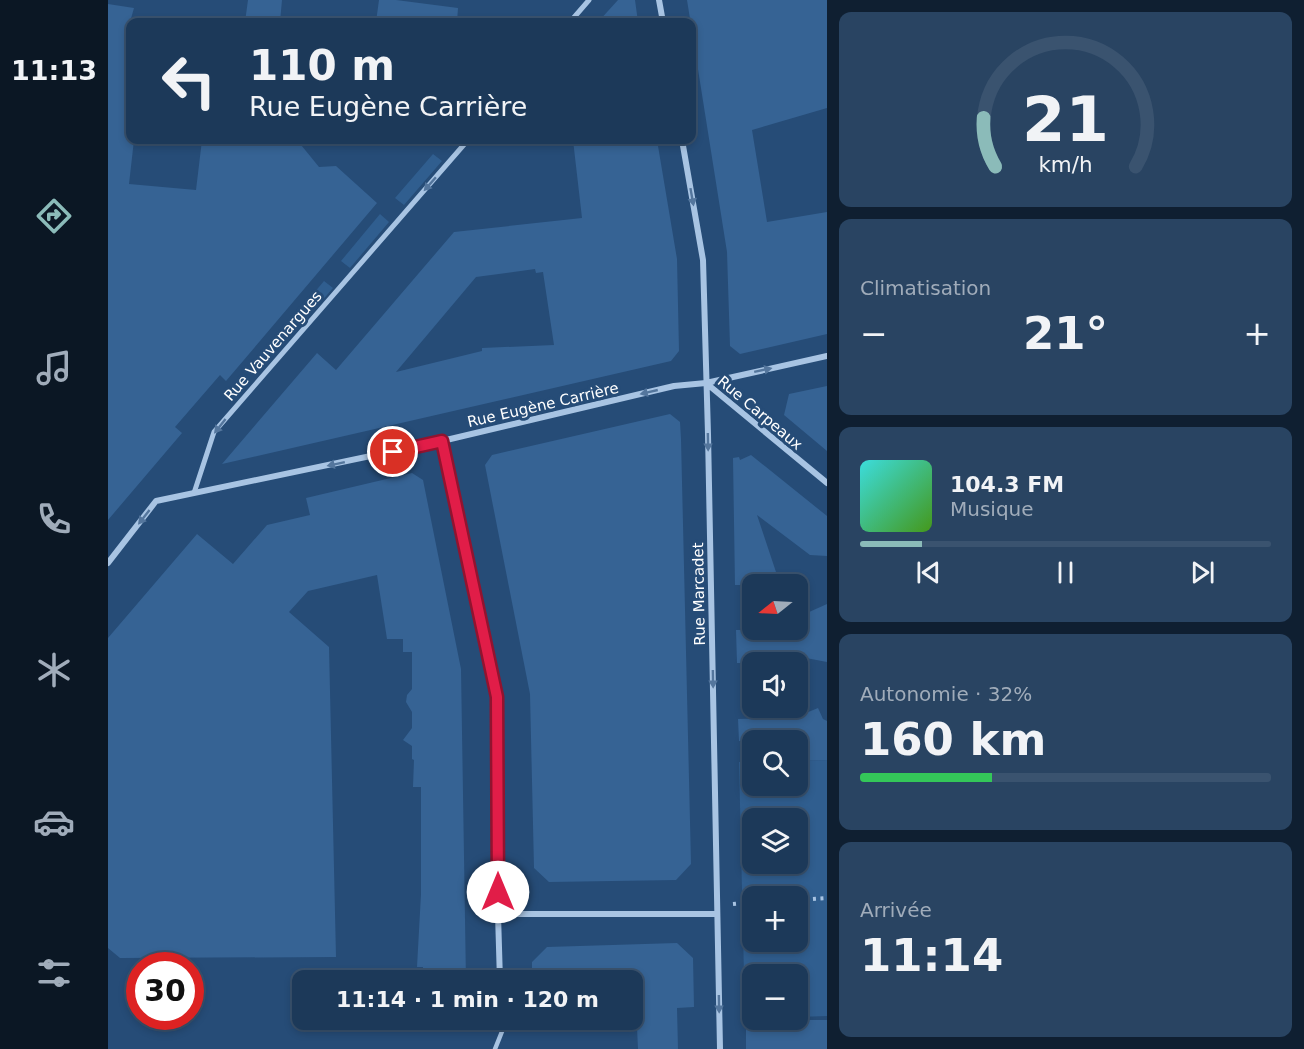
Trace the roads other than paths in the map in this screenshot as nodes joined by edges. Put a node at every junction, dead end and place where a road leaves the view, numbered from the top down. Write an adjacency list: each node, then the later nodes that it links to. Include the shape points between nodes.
1 (589, 0): 3 (street)
2 (659, 0): 4 (street)
3 (573, 18)
4 (662, 18)
5 (465, 144): 11 (street, Rue Vauvenargues, one-way to 11, via 214,432)
6 (683, 144): 8 (street, Rue Marcadet, one-way to 8, via 703,260)
7 (827, 356): 8 (street, Rue Eugène Carrière, one-way to 7)
8 (706, 383): 9 (street, Rue Eugène Carrière, one-way to 9, via 674,386); 10 (street, Rue Carpeaux); 14 (street, Rue Marcadet, one-way to 14)
9 (442, 441): 11 (street, Rue Eugène Carrière, one-way to 11); 13 (street, via 497,697)
10 (827, 483)
11 (194, 493): 12 (street, one-way to 12, via 156,501)
12 (108, 563)
13 (498, 914): 14 (street); 15 (street)
14 (717, 914): 18 (street, Rue Marcadet, one-way to 18)
15 (500, 970)
16 (503, 1030): 17 (lane)
17 (495, 1049)
18 (720, 1049)

